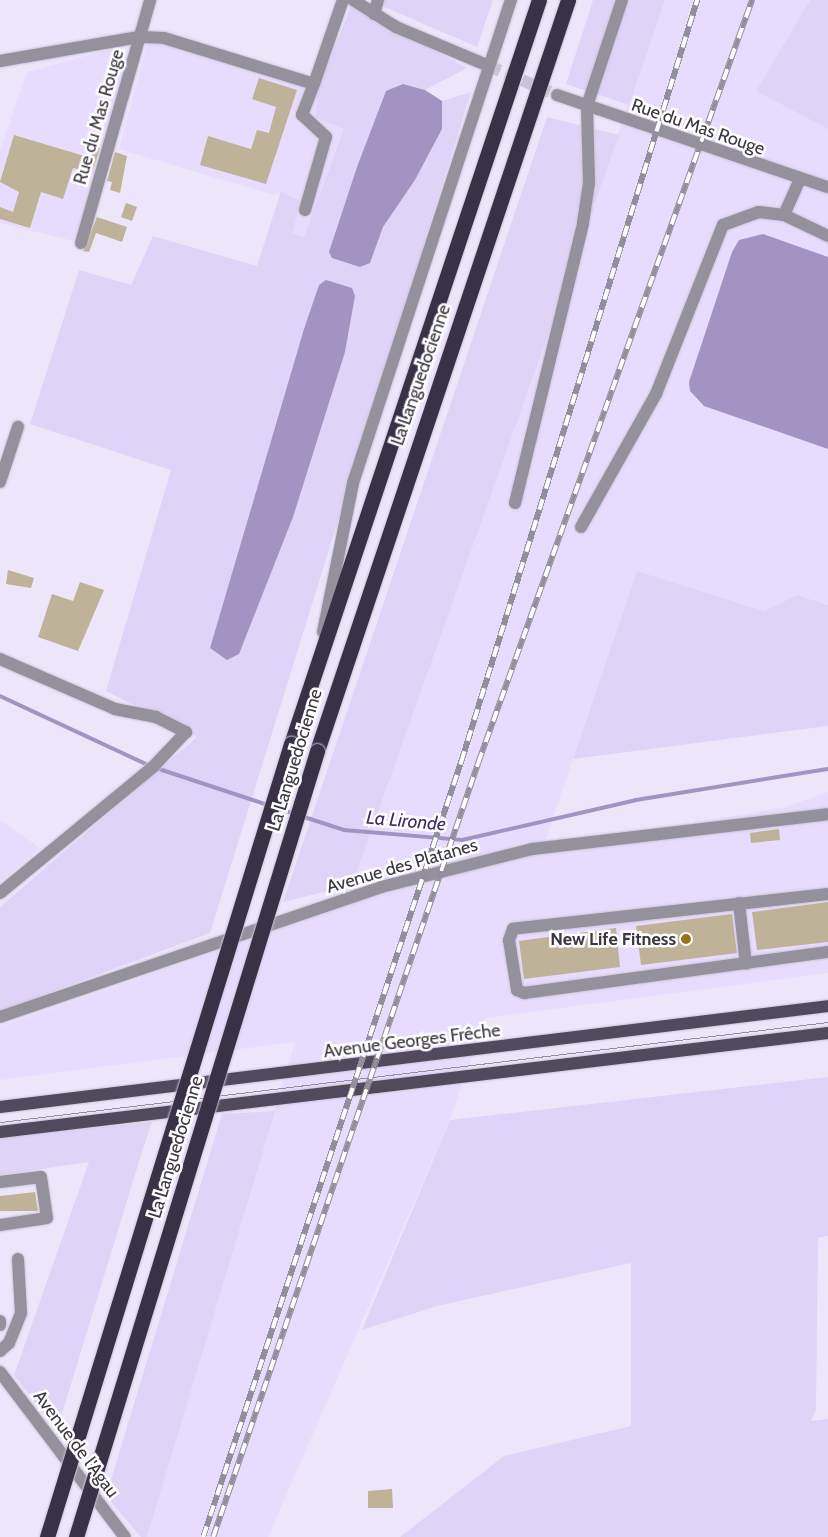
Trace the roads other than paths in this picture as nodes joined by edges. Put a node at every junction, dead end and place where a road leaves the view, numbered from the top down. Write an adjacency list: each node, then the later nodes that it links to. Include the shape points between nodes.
1 (150, 0): 10 (street, Rue du Mas Rouge)
2 (343, 0): 13 (street)
3 (353, 0): 9 (street)
4 (378, 0): 9 (street)
5 (511, 0): 12 (street)
6 (539, 0): 27 (highway, La Languedocienne)
7 (568, 0): 45 (highway, La Languedocienne, bridge, via 317,752)
8 (621, 1): 15 (street)
9 (374, 14): 12 (street)
10 (139, 38): 11 (street); 13 (street, via 164,38); 21 (street, Rue du Mas Rouge)
11 (0, 61)
12 (488, 66): 27 (street, via 353,483)
13 (314, 84): 18 (street, via 302,115 326,137)
14 (558, 95): 15 (street, Rue du Mas Rouge)
15 (587, 106): 16 (street, Rue du Mas Rouge); 24 (street, via 589,183 583,223)
16 (800, 179): 17 (street, Rue du Mas Rouge); 19 (street)
17 (828, 187)
18 (304, 210)
19 (784, 215): 20 (street); 25 (street, via 759,212 723,225 656,394)
20 (828, 236)
21 (81, 243)
22 (18, 427): 23 (street)
23 (0, 482)
24 (515, 503)
25 (581, 527)
26 (0, 659): 29 (street, via 115,709 156,717 186,732 153,767)
27 (317, 661): 44 (highway, La Languedocienne, bridge)
28 (828, 814): 35 (street, Avenue des Platanes, via 532,850 381,887)
29 (0, 893)
30 (828, 894): 31 (street)
31 (739, 904): 33 (street); 33 (street, via 513,930 510,940 516,990 524,993)
32 (828, 952): 33 (street)
33 (746, 964)
34 (828, 1006): 37 (main road, Avenue Georges Frêche)
35 (0, 1017)
36 (828, 1033): 38 (main road)
37 (0, 1107)
38 (0, 1132)
39 (0, 1182): 40 (street, via 41,1177 47,1218)
40 (0, 1225)
41 (18, 1259): 42 (street, via 21,1313)
42 (0, 1351)
43 (0, 1372): 46 (street, Avenue de l'Agau)
44 (47, 1537)
45 (76, 1537)
46 (125, 1537)

